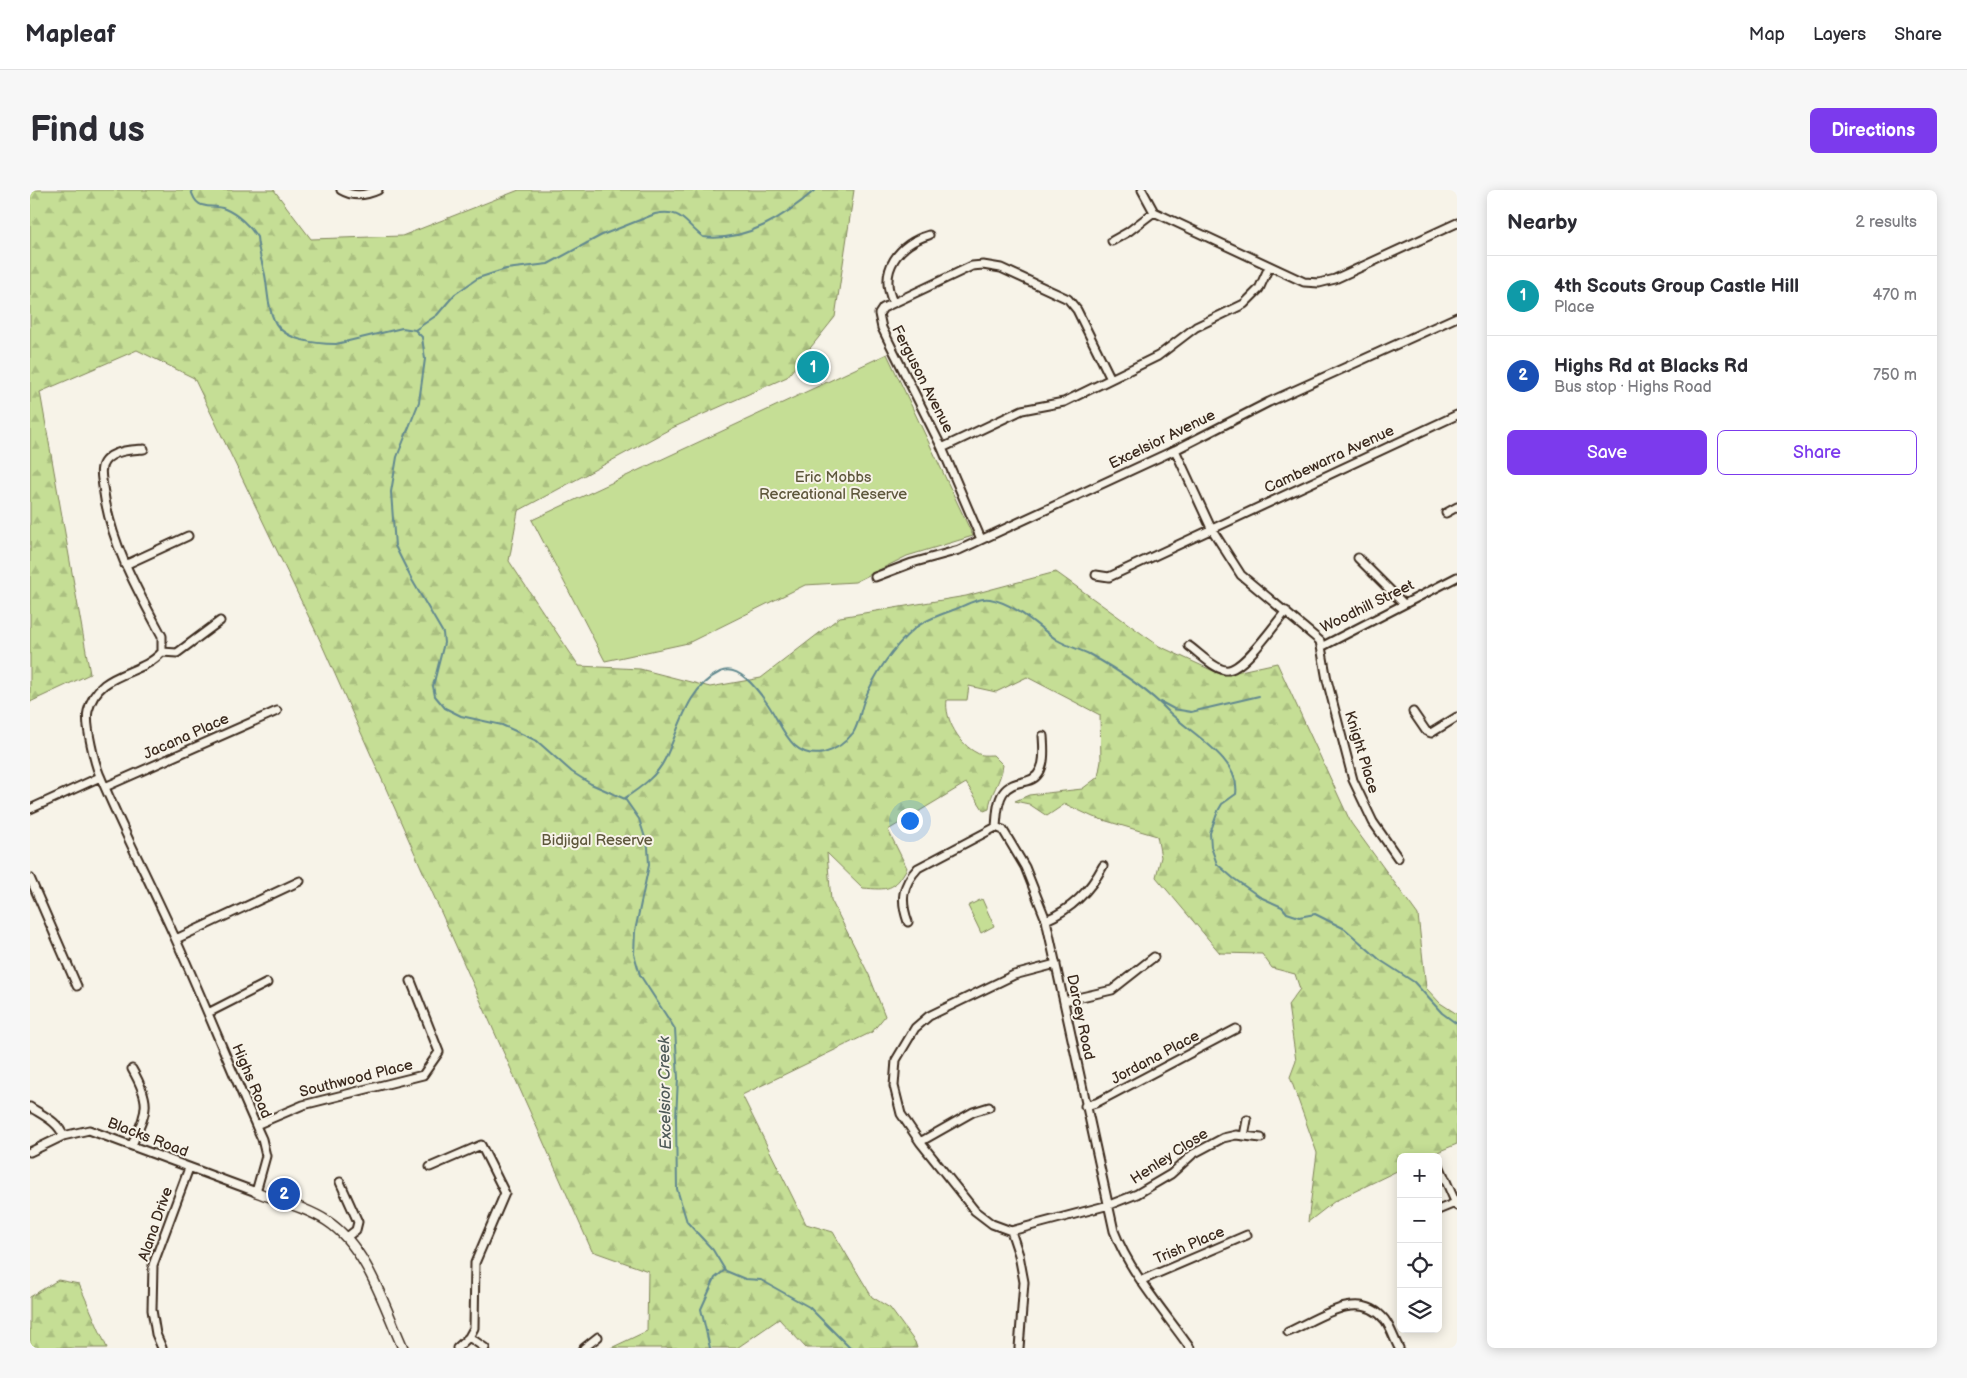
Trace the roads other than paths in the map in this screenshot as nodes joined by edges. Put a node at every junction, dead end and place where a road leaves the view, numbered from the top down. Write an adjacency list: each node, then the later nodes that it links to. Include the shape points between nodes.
1 (341, 190): 2 (street, via 354,195)
2 (378, 190)
3 (1142, 190): 4 (street)
4 (1154, 212): 7 (street); 8 (street)
5 (1457, 223): 8 (street, via 1335,280 1304,282)
6 (929, 235): 9 (street, via 904,246 894,259 889,283)
7 (1112, 241)
8 (1269, 267): 11 (street, via 1260,289 1244,304 1196,328 1158,356)
9 (893, 302): 11 (street, Ferguson Avenue, via 972,266 1001,268 1061,294 1073,304); 13 (street, Ferguson Avenue, via 882,308 879,321)
10 (1457, 317): 15 (street, Excelsior Avenue, via 1269,402)
11 (1111, 380): 13 (street, via 1064,402 1022,410)
12 (1457, 416): 18 (street, Cambewarra Avenue)
13 (942, 448): 20 (street, Ferguson Avenue)
14 (144, 449): 22 (street, via 116,453 104,462 101,470 116,546)
15 (1175, 450): 18 (street, Woodhill Street); 20 (street, Excelsior Avenue)
16 (1457, 507): 17 (street)
17 (1446, 513)
18 (1212, 528): 23 (street, Cambewarra Avenue, via 1108,577); 27 (street, Woodhill Street, via 1241,575)
19 (188, 536): 22 (street)
20 (981, 540): 24 (street, Excelsior Avenue)
21 (1358, 558): 26 (street)
22 (125, 565): 31 (street, via 162,636)
23 (1096, 575)
24 (876, 577)
25 (1457, 577): 26 (street, Woodhill Street)
26 (1404, 604): 30 (street, Woodhill Street)
27 (1286, 611): 29 (street, via 1247,658 1232,670 1217,667); 30 (street, Woodhill Street, via 1317,636)
28 (220, 621): 31 (street, via 177,653)
29 (1189, 646)
30 (1323, 646): 40 (street, Knight Place, via 1327,680 1353,780 1373,822)
31 (162, 652): 36 (street, Highs Road, via 156,659 109,680 88,712)
32 (277, 711): 37 (street, Jacana Place)
33 (1413, 712): 34 (street, via 1426,731 1432,733)
34 (1457, 717)
35 (1043, 736): 39 (street, via 1042,766 1030,780 1011,785 1003,793)
36 (100, 777): 37 (street, Highs Road); 38 (street)
37 (105, 787): 46 (street, Highs Road)
38 (30, 809)
39 (996, 827): 44 (street, Darcey Road, via 1007,835); 45 (street, via 918,868 903,894)
40 (1398, 858)
41 (1104, 866): 44 (street, via 1083,896 1063,913)
42 (30, 878): 51 (street)
43 (300, 881): 46 (street)
44 (1046, 920): 48 (street, Darcey Road)
45 (908, 922)
46 (176, 939): 53 (street, Highs Road)
47 (1154, 957): 52 (street, via 1112,990)
48 (1056, 964): 52 (street, Darcey Road); 64 (street, via 1014,975 930,1016 914,1028 896,1060 894,1086 901,1114)
49 (411, 981): 60 (street, Southwood Place, via 439,1052 424,1075 303,1105)
50 (267, 983): 53 (street)
51 (77, 986)
52 (1064, 1001): 56 (street, Darcey Road)
53 (208, 1013): 60 (street, Highs Road)
54 (1236, 1029): 56 (street, Jordana Place)
55 (132, 1069): 65 (street, via 145,1093 146,1109)
56 (1086, 1106): 72 (street, Darcey Road)
57 (30, 1107): 61 (street, via 56,1124)
58 (989, 1107): 64 (street, via 973,1112)
59 (1247, 1120): 62 (street)
60 (256, 1125): 71 (street, Highs Road, via 266,1156)
61 (63, 1136): 65 (street, Blacks Road, via 89,1130); 66 (street, Blacks Road)
62 (1244, 1136): 63 (street, Henley Close); 72 (street, Henley Close, via 1218,1140 1193,1154 1171,1174 1137,1194)
63 (1261, 1138)
64 (920, 1142): 75 (street, via 975,1211 992,1224)
65 (132, 1145): 68 (street, Blacks Road)
66 (30, 1152)
67 (430, 1167): 80 (street, via 481,1145 505,1193 476,1263 475,1322)
68 (189, 1168): 71 (street, Blacks Road); 82 (street, Alana Drive, via 153,1265 152,1310)
69 (1442, 1172): 73 (street)
70 (340, 1182): 77 (street, via 358,1222 356,1230)
71 (256, 1192): 77 (street, via 319,1216)
72 (1109, 1205): 75 (street, Henley Close); 78 (street, Darcey Road, via 1120,1246)
73 (1456, 1205): 74 (street)
74 (1442, 1209)
75 (1010, 1231): 87 (street, via 1024,1282)
76 (1247, 1235): 78 (street, Trish Place)
77 (347, 1237): 83 (street, via 362,1258)
78 (1142, 1280): 88 (street, Darcey Road)
79 (1288, 1332): 89 (street, via 1341,1307 1360,1305 1374,1310 1384,1319)
80 (469, 1337): 84 (street); 85 (street)
81 (598, 1337): 86 (street)
82 (162, 1348)
83 (403, 1348)
84 (456, 1348)
85 (485, 1348)
86 (584, 1348)
87 (1019, 1348)
88 (1190, 1348)
89 (1398, 1348)

